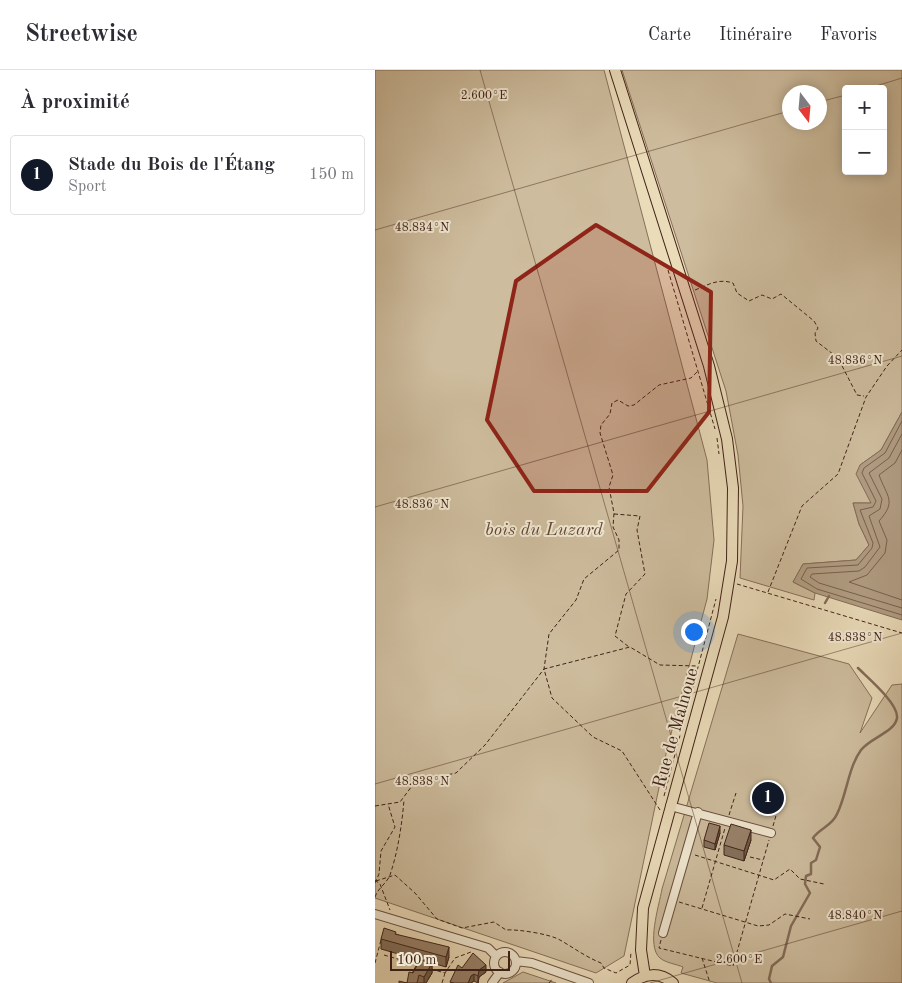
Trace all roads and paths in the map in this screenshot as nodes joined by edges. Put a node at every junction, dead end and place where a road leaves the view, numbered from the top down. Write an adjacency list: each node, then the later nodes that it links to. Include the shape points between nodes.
1 (615, 70): 3 (main road, Rue de Malnoue)
2 (668, 268): 5 (path)
3 (684, 289): 6 (path, via 695,290 703,284 721,280 733,283 737,293 749,301 762,296 772,300 781,294 814,321 818,328 815,341 838,358 857,395); 9 (main road, Rue de Malnoue, via 720,408 733,488)
4 (902, 350): 6 (path)
5 (697, 372): 7 (path, via 716,435); 8 (path, via 691,378 659,385 634,405 628,406 618,400 612,403 610,414 601,425 601,433 613,475 609,487)
6 (866, 397): 10 (path, via 838,474 802,506)
7 (720, 462)
8 (614, 514): 13 (path, via 640,516 637,530 645,574 626,594 615,636); 15 (path, via 613,527 619,540 619,550 584,579 576,600 549,634)
9 (729, 582): 10 (path); 21 (main road, Rue de Malnoue, via 715,649)
10 (768, 592): 12 (path)
11 (716, 598): 14 (path)
12 (902, 632)
13 (630, 648): 14 (path, via 660,665); 15 (path)
14 (699, 666): 22 (path)
15 (545, 669): 17 (path, via 485,745 456,772 415,782); 22 (path, via 552,698 593,737 622,751)
16 (736, 793): 25 (path)
17 (404, 799): 18 (path); 32 (path, via 403,821)
18 (388, 804): 20 (path); 33 (path, via 395,827 381,851 379,874)
19 (779, 805): 26 (path)
20 (375, 806)
21 (671, 806): 23 (street); 56 (main road, Rue de Malnoue, via 643,908 641,950)
22 (660, 810): 24 (path)
23 (698, 812): 25 (street); 27 (street)
24 (658, 817)
25 (728, 820): 26 (street); 30 (path)
26 (771, 833): 29 (path)
27 (686, 853): 30 (path); 37 (street)
28 (750, 856): 29 (path)
29 (763, 860): 31 (path)
30 (715, 861): 31 (path); 38 (path)
31 (759, 875): 34 (path, via 776,880 791,869 802,879); 42 (path)
32 (390, 877): 33 (path); 35 (path); 46 (path, via 395,875 437,919 462,928 494,922 506,930 558,938 582,956 616,973 630,966 631,952)
33 (375, 881): 35 (path)
34 (824, 884)
35 (381, 886): 36 (path); 40 (path)
36 (375, 897)
37 (673, 900): 38 (path); 43 (street)
38 (702, 909): 42 (path)
39 (375, 916): 40 (street)
40 (394, 920): 45 (street)
41 (811, 920): 42 (path, via 785,914 764,926)
42 (745, 922): 49 (path, via 733,966)
43 (663, 933): 49 (path, via 659,948)
44 (383, 936): 51 (path)
45 (476, 944): 48 (street); 55 (path, via 474,951 455,958)
46 (636, 951)
47 (384, 955): 52 (path)
48 (497, 956): 50 (street, via 503,952 510,953); 54 (street, via 494,963)
49 (702, 958): 62 (path)
50 (516, 962): 54 (street, via 513,971 507,974); 59 (street, via 532,963)
51 (375, 963)
52 (419, 965)
53 (427, 968): 55 (path)
54 (500, 972): 58 (street)
55 (445, 973): 57 (path)
56 (645, 976): 60 (main road); 61 (main road, via 663,977)
57 (442, 983)
58 (492, 983)
59 (589, 983)
60 (632, 983)
61 (673, 983)
62 (710, 983)

